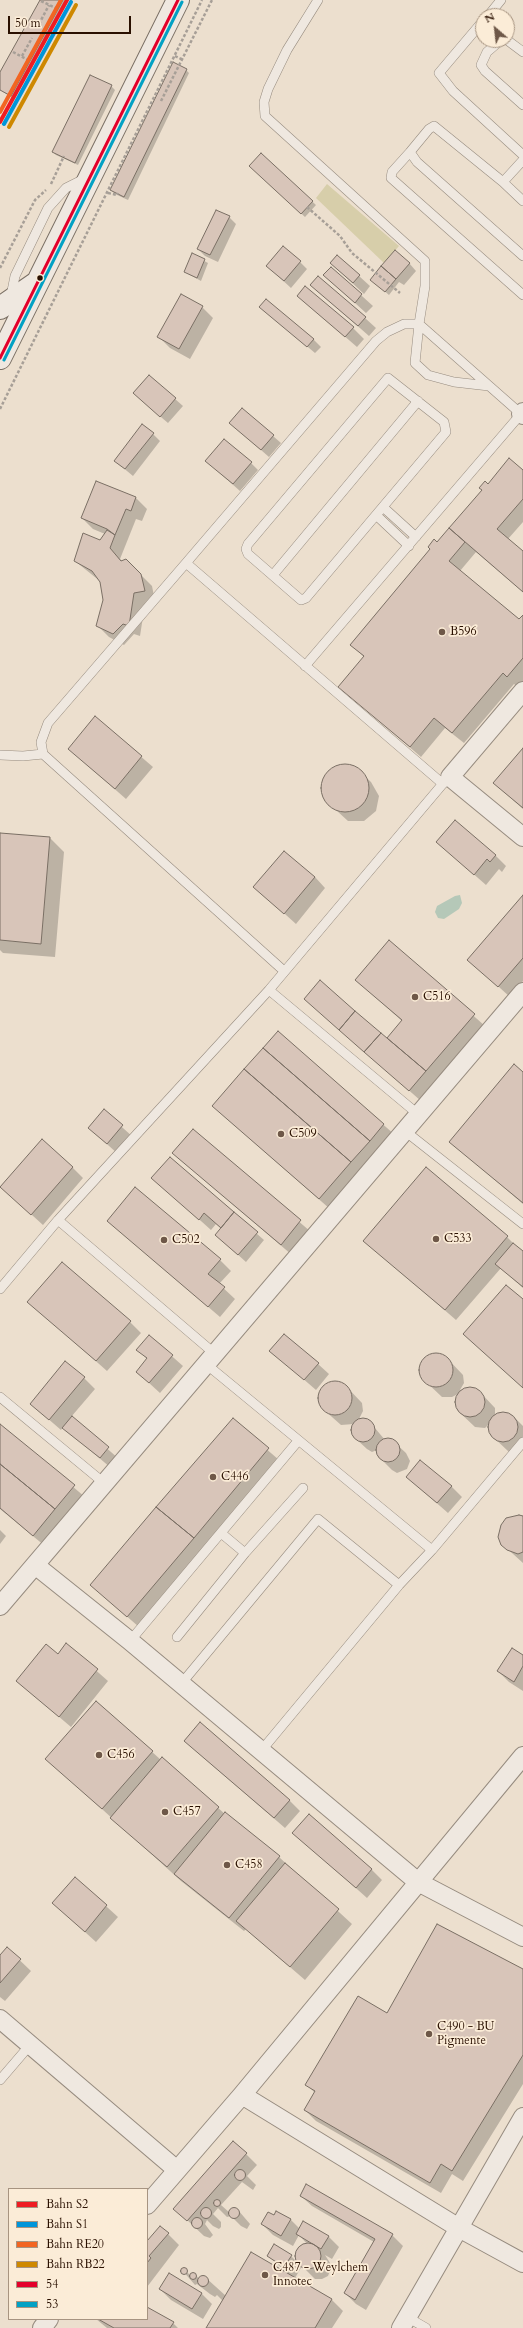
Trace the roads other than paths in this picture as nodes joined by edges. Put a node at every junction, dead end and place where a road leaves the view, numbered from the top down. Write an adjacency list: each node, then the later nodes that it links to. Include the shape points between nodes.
1 (178, 0): 11 (main road)
2 (318, 0): 18 (lane, via 287,50 268,89 263,111 265,116 425,261 425,286)
3 (501, 0): 4 (lane)
4 (494, 8)
5 (475, 30): 9 (lane, via 439,73 453,91)
6 (492, 48): 7 (lane, via 481,65)
7 (523, 105)
8 (410, 152): 12 (lane, via 434,126); 14 (lane, via 417,162); 16 (lane, via 392,172 391,178)
9 (523, 155)
10 (523, 160): 12 (lane)
11 (91, 176): 15 (main road); 17 (lane, via 66,188 48,208 15,276)
12 (503, 182): 13 (lane)
13 (523, 201)
14 (523, 256)
15 (39, 281): 17 (main road); 17 (main road)
16 (523, 295)
17 (9, 314): 19 (main road)
18 (418, 324): 20 (lane); 20 (lane, via 415,363 428,375 454,382); 27 (lane, via 404,324 376,341)
19 (0, 358)
20 (489, 386): 22 (lane)
21 (418, 401): 23 (lane, via 444,422 446,432); 28 (lane); 28 (lane, via 388,378 248,544 248,554)
22 (522, 414): 25 (lane)
23 (383, 507): 24 (lane); 25 (lane)
24 (376, 515): 26 (lane); 28 (lane, via 306,598 302,600)
25 (416, 537): 26 (lane)
26 (409, 546): 29 (lane)
27 (186, 562): 29 (lane); 31 (lane, via 48,723 41,742)
28 (273, 576)
29 (305, 666): 33 (lane)
30 (523, 691): 33 (street)
31 (43, 754): 32 (lane); 35 (lane)
32 (0, 755)
33 (447, 780): 34 (street); 35 (lane)
34 (523, 837)
35 (284, 971): 36 (lane)
36 (269, 990): 38 (lane); 40 (lane)
37 (523, 992): 38 (street)
38 (419, 1115): 39 (street)
39 (404, 1131): 41 (lane); 43 (street)
40 (58, 1220): 42 (lane); 43 (lane)
41 (523, 1224)
42 (0, 1289)
43 (210, 1359): 45 (lane); 47 (street)
44 (0, 1397): 47 (lane)
45 (298, 1441): 49 (lane); 50 (lane)
46 (523, 1442): 50 (lane)
47 (104, 1483): 52 (street)
48 (303, 1488): 51 (lane)
49 (221, 1533): 51 (lane); 56 (lane)
50 (432, 1550): 53 (lane)
51 (245, 1553): 55 (lane)
52 (35, 1565): 54 (street); 56 (street)
53 (399, 1585): 57 (lane, via 318,1519); 58 (lane)
54 (0, 1606)
55 (177, 1637)
56 (130, 1641): 57 (street)
57 (181, 1684): 58 (street)
58 (261, 1751): 60 (street)
59 (523, 1756): 60 (street)
60 (418, 1882): 61 (street); 65 (street)
61 (523, 1937)
62 (0, 2019): 63 (street)
63 (30, 2046): 64 (lane); 67 (street)
64 (0, 2080)
65 (242, 2095): 67 (street); 69 (street)
66 (523, 2117): 69 (street)
67 (178, 2170): 68 (street)
68 (148, 2204)
69 (459, 2228): 70 (street); 72 (street)
70 (523, 2263)
71 (49, 2320): 73 (street)
72 (404, 2323): 74 (lane)
73 (42, 2328)
74 (426, 2328)

